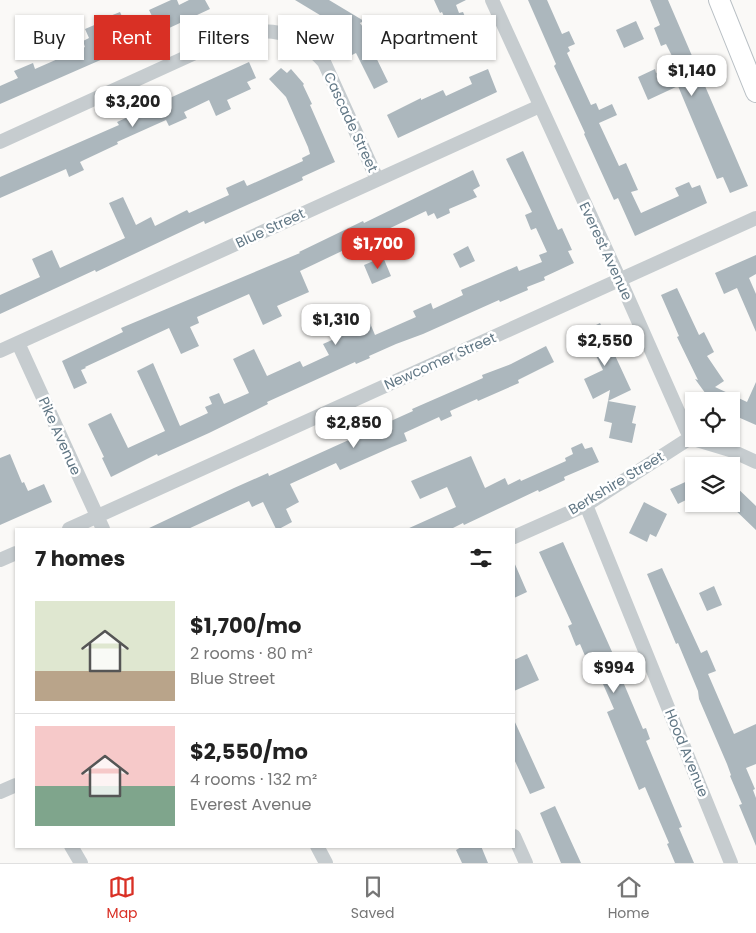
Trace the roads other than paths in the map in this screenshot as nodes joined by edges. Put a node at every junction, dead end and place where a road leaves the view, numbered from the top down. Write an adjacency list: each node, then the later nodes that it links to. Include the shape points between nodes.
1 (492, 0): 4 (street, Everest Avenue)
2 (719, 0): 3 (main road)
3 (756, 92)
4 (540, 106): 6 (street, Blue Street); 8 (street, Everest Avenue)
5 (0, 142): 6 (street, Cascade Street, via 228,38 265,30 298,40 324,62)
6 (377, 179): 9 (street, Blue Street)
7 (756, 218): 8 (street, Newcomer Street)
8 (620, 280): 11 (street, Everest Avenue); 16 (street, Newcomer Street)
9 (18, 343): 10 (street, Blue Street); 16 (street, Pike Avenue)
10 (0, 351)
11 (685, 427)
12 (685, 441): 15 (street, Berkshire Street)
13 (720, 447): 14 (street)
14 (756, 462)
15 (586, 505): 19 (street, Berkshire Street); 30 (street, Hood Avenue)
16 (96, 516): 17 (street, Newcomer Street); 18 (street, Pike Avenue)
17 (71, 528)
18 (102, 528)
19 (515, 537)
20 (15, 553): 21 (street)
21 (0, 560)
22 (15, 785): 23 (street)
23 (0, 792)
24 (515, 838): 29 (street)
25 (72, 848): 27 (street)
26 (318, 848): 28 (street)
27 (81, 863)
28 (326, 863)
29 (526, 863)
30 (731, 863)

